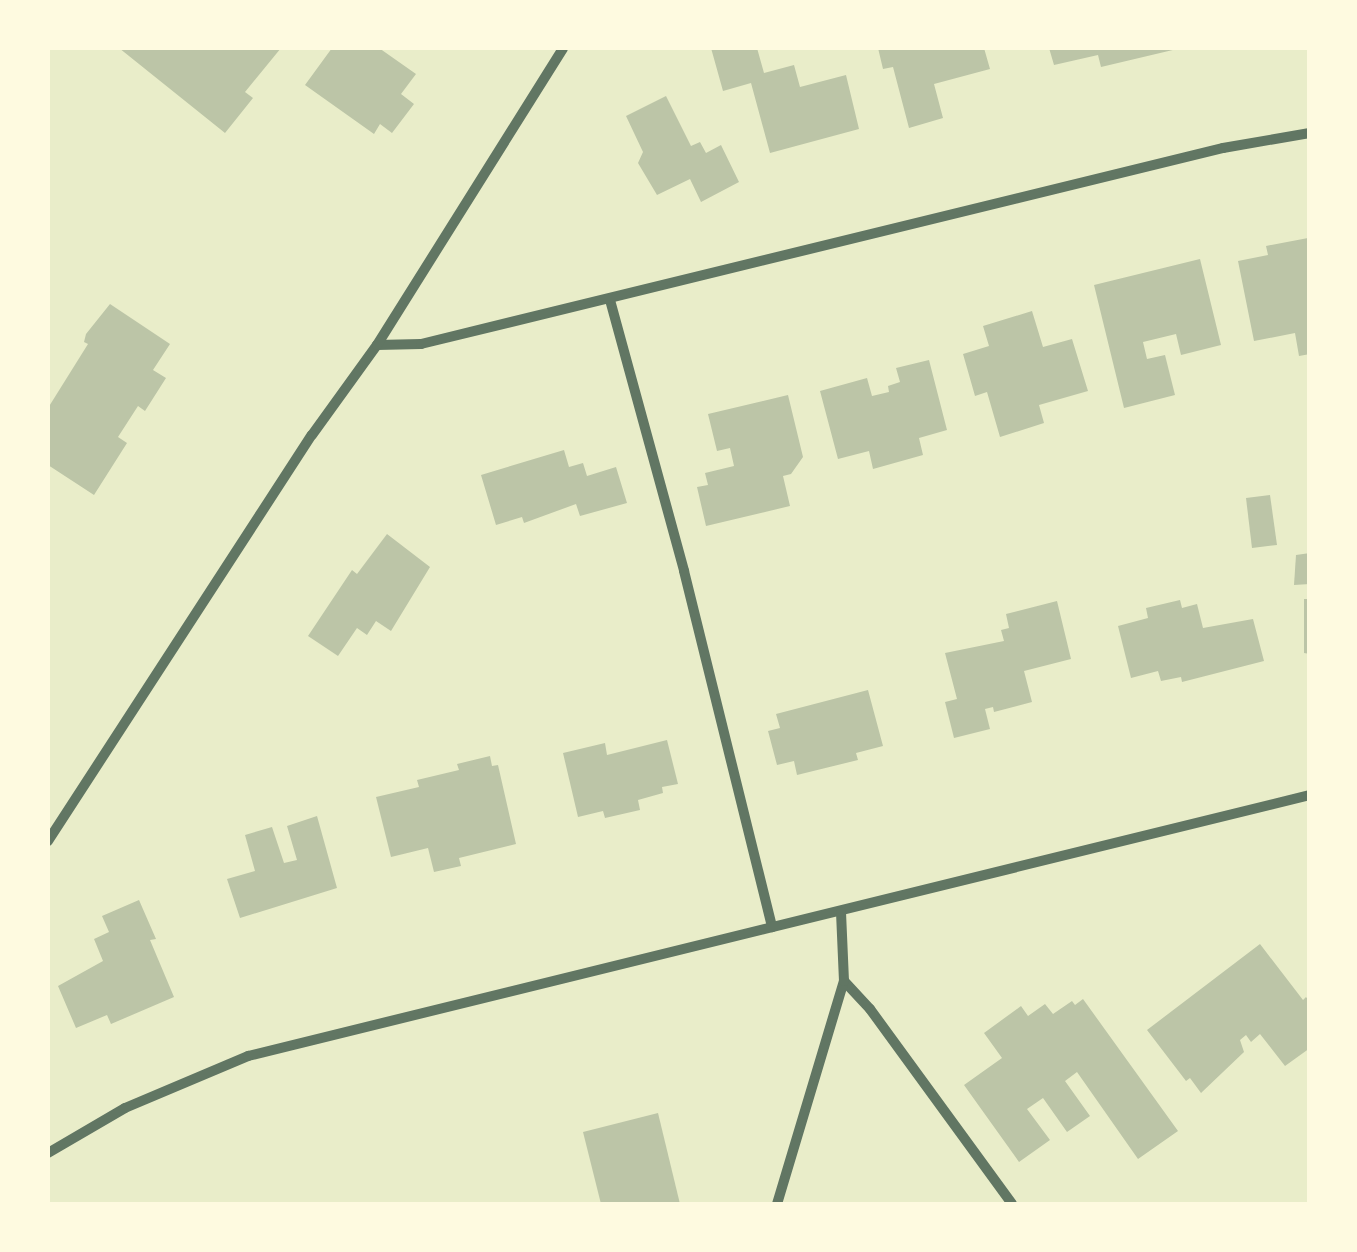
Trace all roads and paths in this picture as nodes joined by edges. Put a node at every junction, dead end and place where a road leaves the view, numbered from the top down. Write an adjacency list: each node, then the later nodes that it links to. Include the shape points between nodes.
1 (563, 48): 4 (street)
2 (1310, 133): 3 (street, via 1224,148)
3 (610, 300): 4 (street, via 421,344); 8 (street)
4 (378, 345): 6 (street)
5 (1310, 795): 7 (street)
6 (48, 840)
7 (841, 912): 8 (street); 9 (street)
8 (772, 927): 10 (street, via 248,1056 125,1108)
9 (844, 981): 11 (street); 12 (street)
10 (48, 1153)
11 (777, 1204)
12 (1012, 1204)

